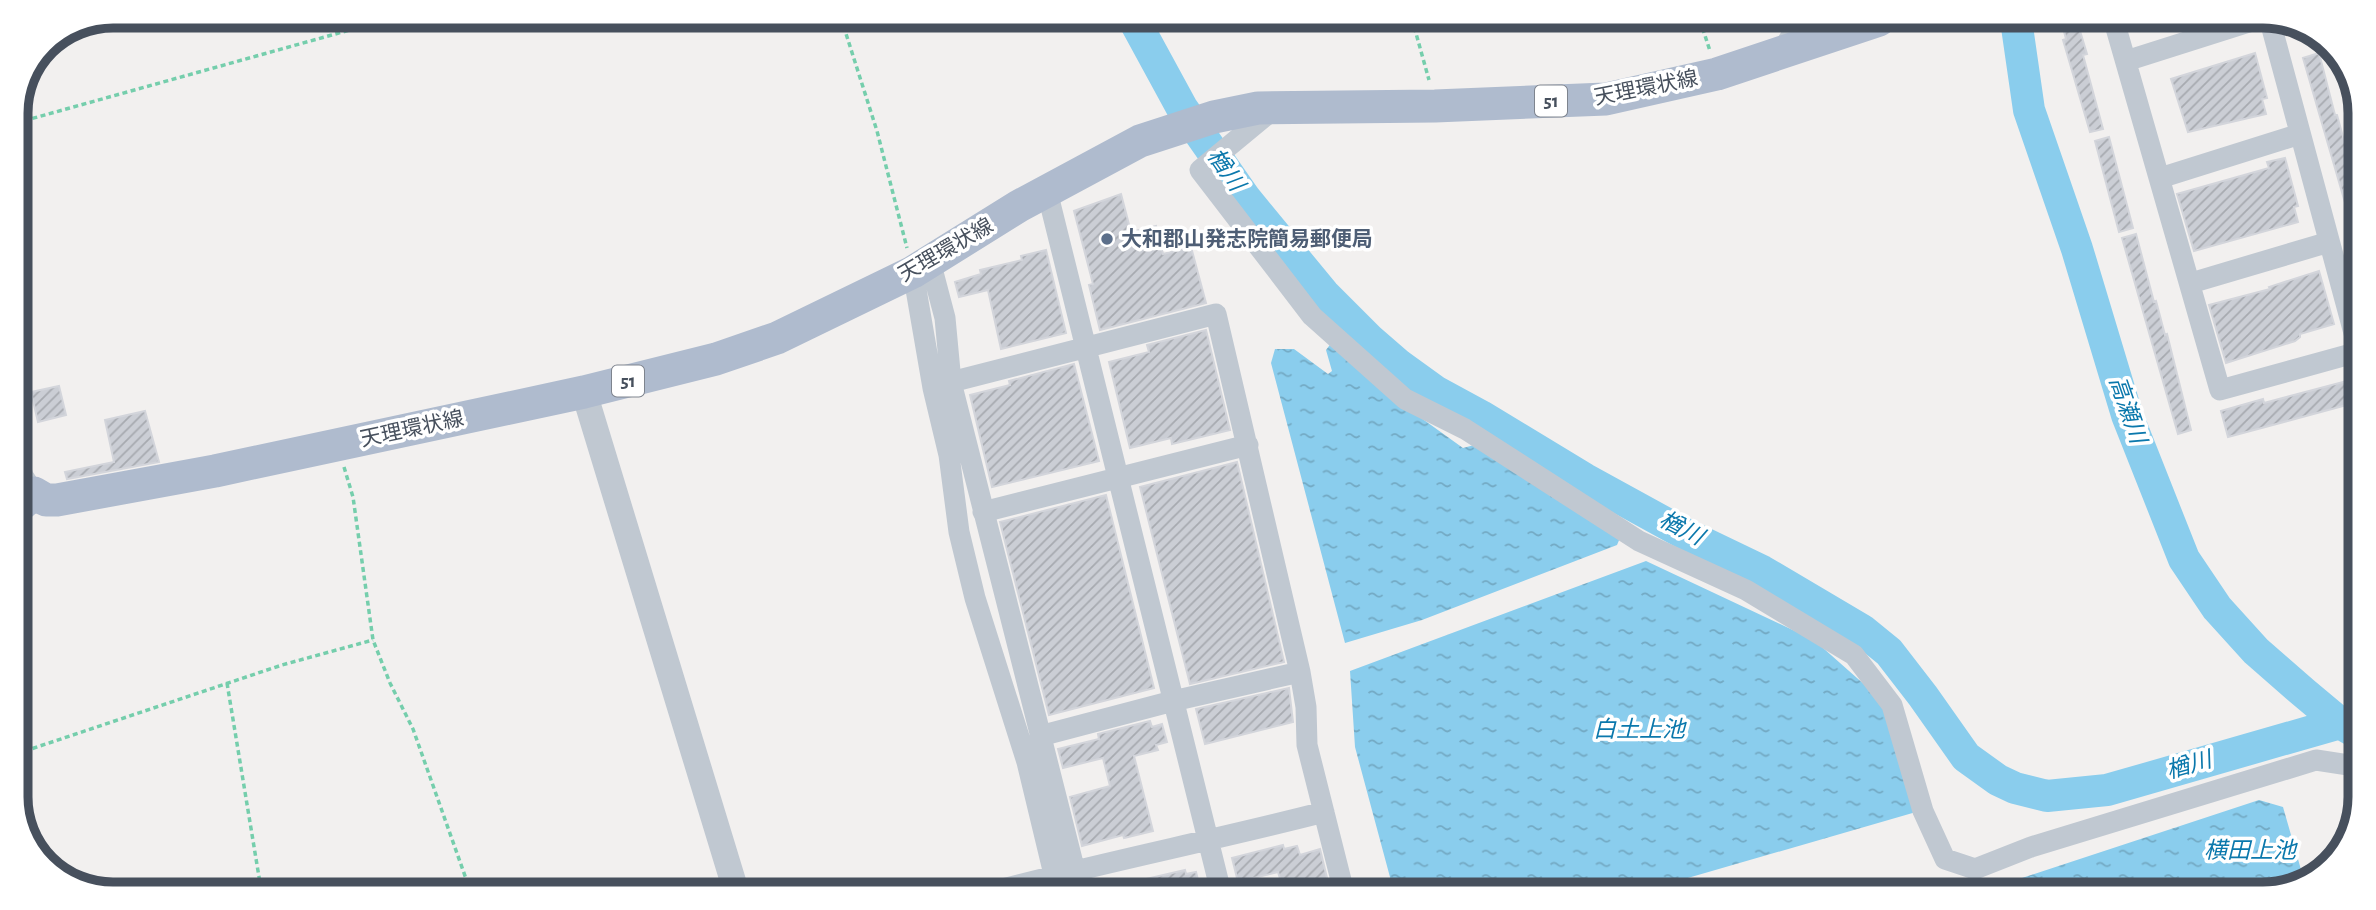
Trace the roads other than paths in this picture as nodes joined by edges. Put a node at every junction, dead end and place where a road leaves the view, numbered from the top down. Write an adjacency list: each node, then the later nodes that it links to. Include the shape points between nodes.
1 (1796, 28): 6 (street)
2 (1856, 28): 6 (main road, 天理環状線 / 51)
3 (2116, 28): 7 (street)
4 (2230, 28): 7 (street)
5 (2272, 29): 9 (street)
6 (1780, 54): 8 (main road, 天理環状線 / 51, via 1717,74 1606,99)
7 (2126, 61): 10 (street)
8 (1276, 108): 11 (main road, 天理環状線 / 51, via 1178,127 1140,141); 27 (street, via 1200,170 1312,316 1405,399 1465,429 1639,541 1746,590 1854,655 1892,705 1923,811 1945,859 1975,869 2031,847 2316,760)
9 (2301, 134): 10 (street); 12 (street)
10 (2160, 178): 14 (street)
11 (1047, 191): 13 (main road, 天理環状線 / 51); 16 (street)
12 (2329, 242): 14 (street); 15 (street)
13 (921, 266): 18 (street, via 945,318); 19 (main road, 天理環状線 / 51, via 777,338 716,359); 32 (street, via 933,388 949,456 959,532 1027,762)
14 (2191, 283): 17 (street, via 2220,390)
15 (2348, 313)
16 (1085, 348): 18 (street); 20 (street, via 1216,314); 21 (street)
17 (2348, 353)
18 (951, 382): 23 (street)
19 (584, 392): 22 (main road, 天理環状線 / 51, via 215,471 57,500); 31 (street)
20 (1248, 445): 21 (street); 24 (street)
21 (1119, 476): 23 (street); 25 (street)
22 (28, 501)
23 (983, 512): 26 (street)
24 (1300, 672): 25 (street); 28 (street, via 1307,745)
25 (1173, 701): 26 (street); 29 (street)
26 (1040, 736): 30 (street)
27 (2348, 765)
28 (1324, 812): 29 (street); 34 (street)
29 (1210, 842): 30 (street); 33 (street)
30 (1077, 881)
31 (733, 882)
32 (1056, 882)
33 (1220, 882)
34 (1342, 882)

